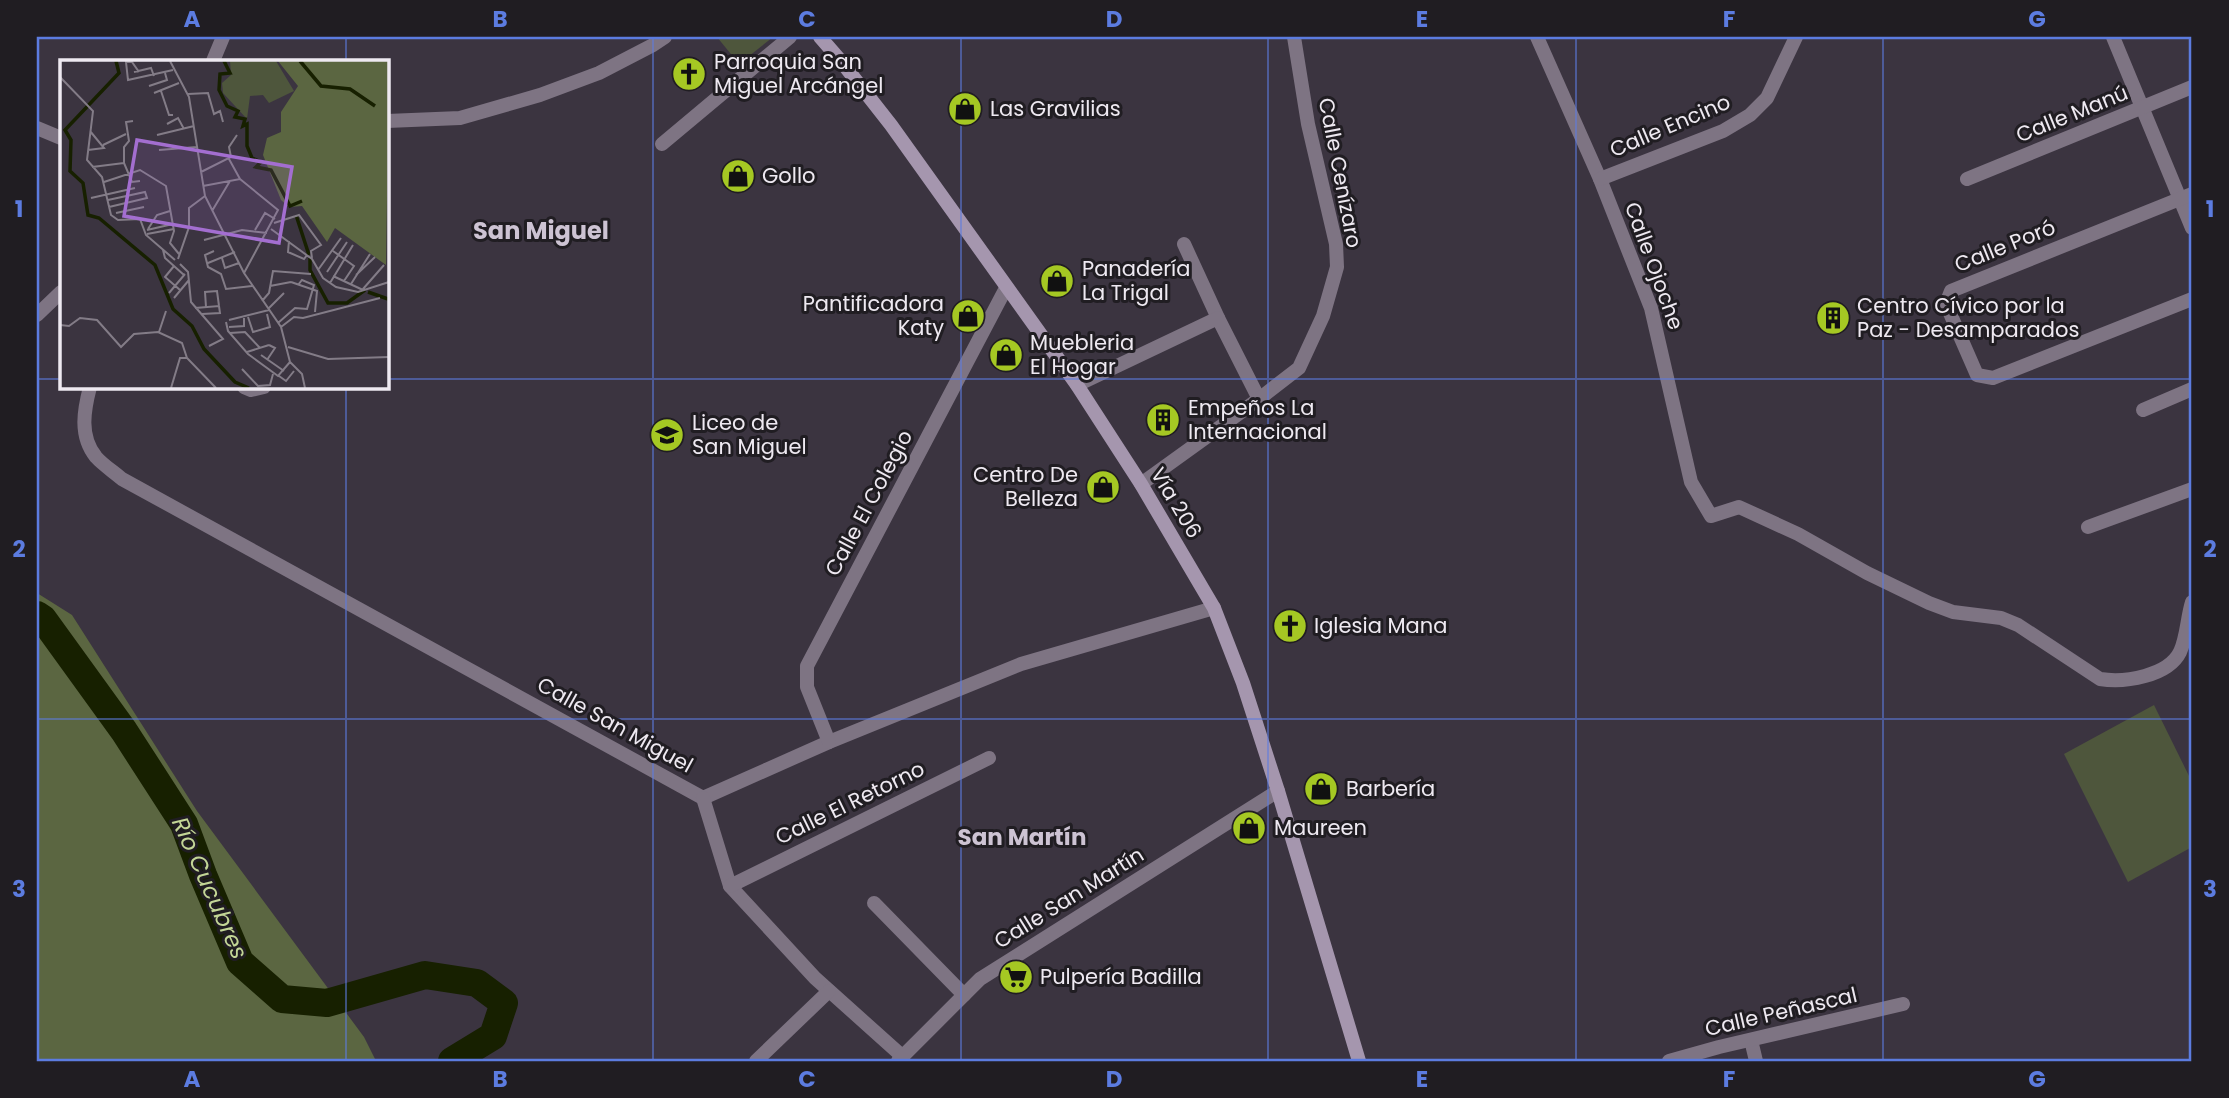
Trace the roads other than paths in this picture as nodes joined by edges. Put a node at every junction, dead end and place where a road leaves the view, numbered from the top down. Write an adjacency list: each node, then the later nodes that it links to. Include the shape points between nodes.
1 (223, 37): 9 (street)
2 (665, 37): 12 (street, via 599,73 540,95 460,118)
3 (790, 37): 15 (street)
4 (820, 37): 21 (main road, Vía 206, via 891,125)
5 (1294, 37): 29 (street, Calle Cenízaro, via 1337,267 1323,316 1299,368)
6 (1537, 37): 16 (street, Calle Ojoche)
7 (1796, 37): 16 (street, Calle Encino, via 1767,98 1750,115 1723,131)
8 (2113, 37): 11 (street)
9 (212, 60)
10 (2192, 87): 11 (street, Calle Manú)
11 (2142, 107): 17 (street, Calle Manú); 18 (street)
12 (388, 121)
13 (37, 128): 14 (street)
14 (60, 138)
15 (662, 144)
16 (1600, 179): 34 (street, Calle Ojoche, via 1651,308 1691,482 1712,516 1739,507 1929,603 2018,625 2100,679 2115,682 2173,664 2182,648)
17 (1967, 179)
18 (2186, 197): 19 (street); 23 (street, Calle Poró, via 1951,291 1946,304 1977,375 1993,378)
19 (2192, 228)
20 (1184, 244): 25 (street)
21 (1006, 288): 26 (main road, Vía 206); 36 (street, Calle El Colegio, via 807,666 807,687)
22 (60, 293): 24 (street)
23 (2192, 299)
24 (37, 316)
25 (1218, 318): 26 (street); 29 (street)
26 (1077, 386): 31 (main road, Vía 206)
27 (90, 388): 39 (street, Calle San Miguel, via 83,421 86,440 96,457 122,479)
28 (2192, 389): 30 (street)
29 (1259, 399): 31 (street, Calle Cenízaro)
30 (2143, 410)
31 (1141, 484): 35 (main road, Vía 206)
32 (2192, 489): 33 (street)
33 (2088, 527)
34 (2192, 602)
35 (1214, 608): 36 (street, Calle San Miguel, via 1021,664); 38 (main road, Vía 206)
36 (829, 742): 39 (street, Calle San Miguel)
37 (989, 758): 40 (street, Calle El Retorno)
38 (1278, 791): 43 (street, Calle San Martín, via 980,979); 48 (main road, Vía 206)
39 (703, 798): 40 (street)
40 (730, 886): 42 (street)
41 (874, 903): 43 (street)
42 (829, 991): 46 (street); 47 (street)
43 (964, 995): 46 (street, Calle San Martín)
44 (1903, 1004): 45 (street, Calle Peñascal)
45 (1751, 1040): 49 (street, Calle Peñascal); 50 (street)
46 (900, 1059)
47 (756, 1061)
48 (1359, 1061)
49 (1670, 1061)
50 (1756, 1061)

